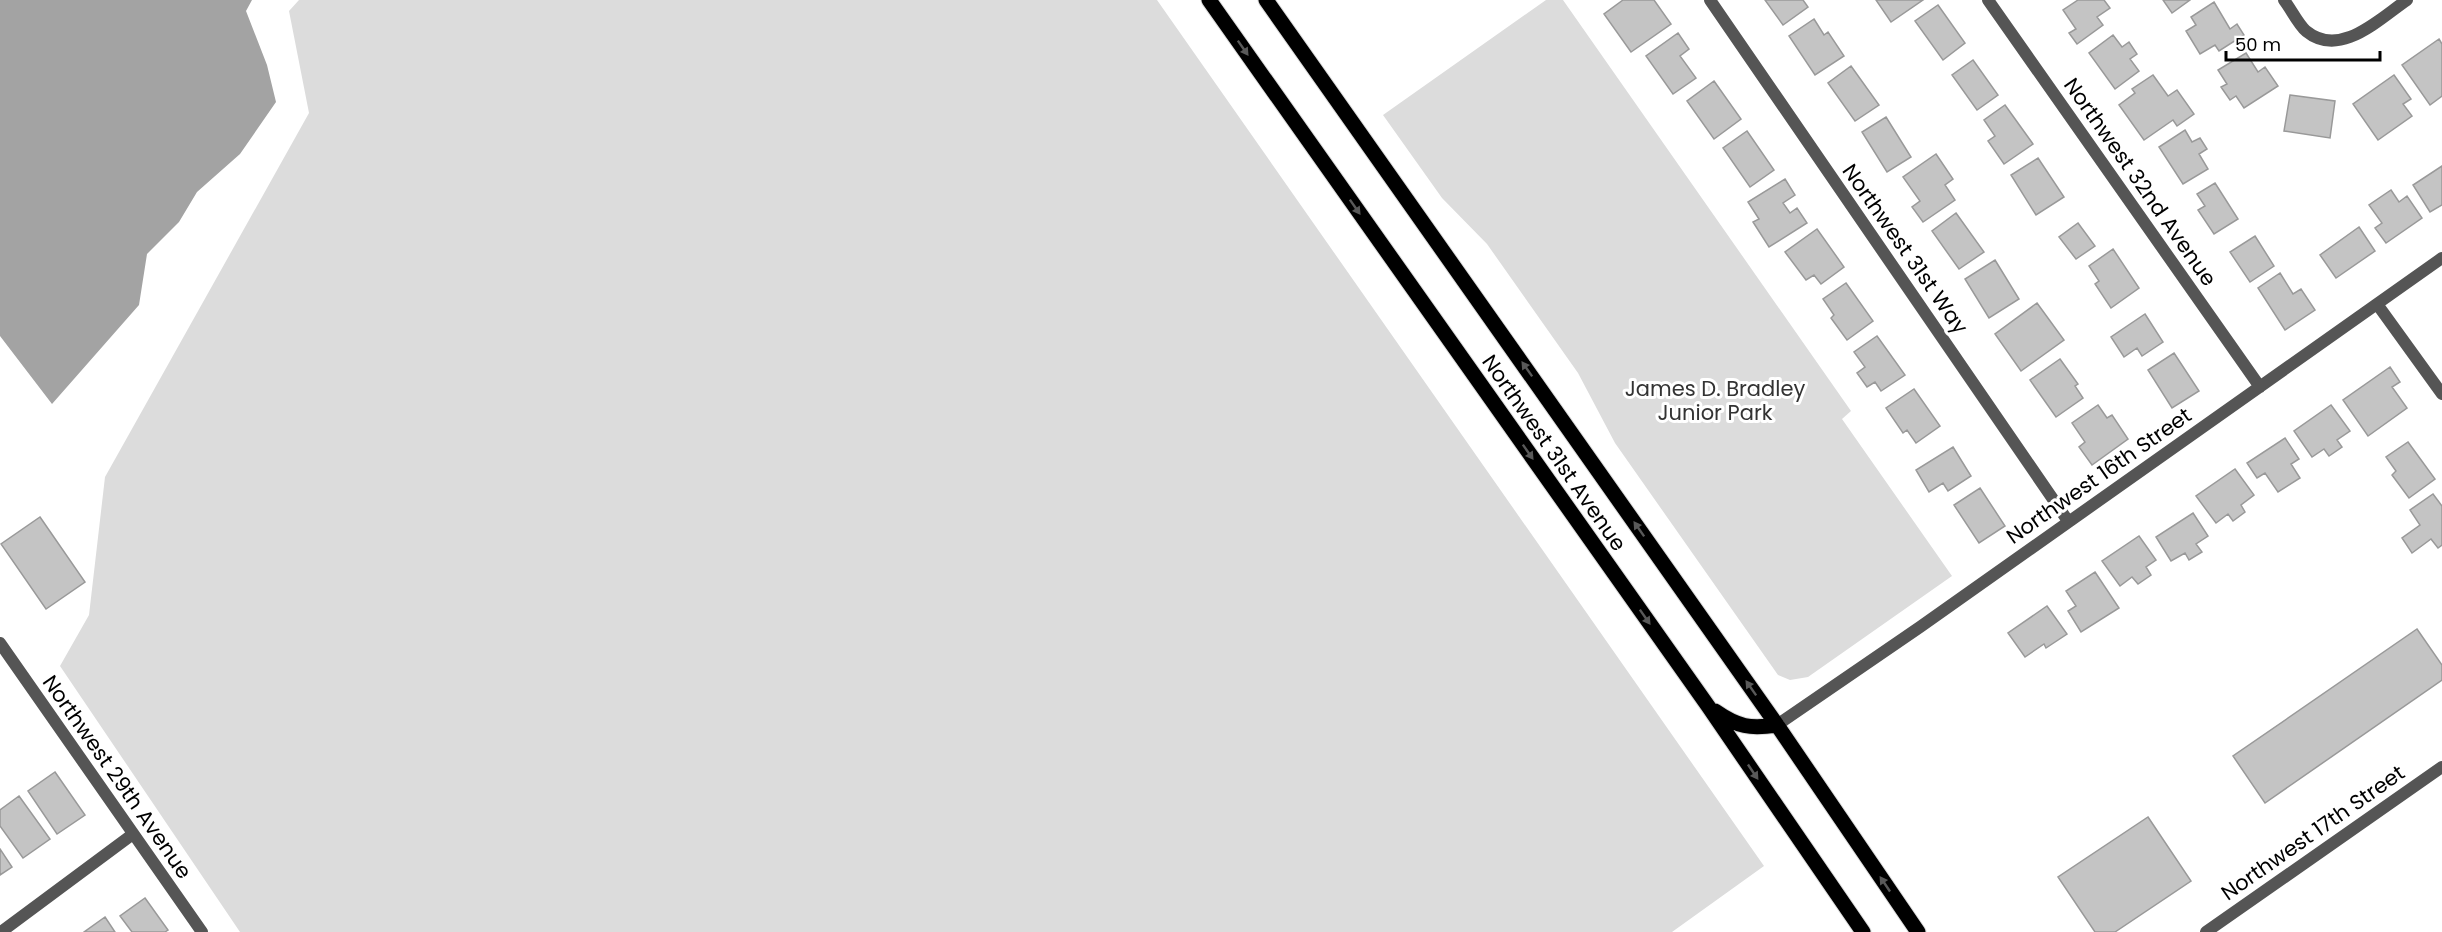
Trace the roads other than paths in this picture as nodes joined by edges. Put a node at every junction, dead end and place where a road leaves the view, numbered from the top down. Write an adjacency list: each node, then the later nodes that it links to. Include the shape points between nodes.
1 (1209, 0): 13 (main road, Northwest 31st Avenue, one-way to 13)
2 (1266, 0): 14 (main road, Northwest 31st Avenue, one-way to 2)
3 (1710, 0): 11 (street, Northwest 31st Way)
4 (1988, 0): 9 (street, Northwest 32nd Avenue)
5 (2284, 0): 6 (street, via 2307,31 2330,42 2353,37)
6 (2407, 0)
7 (2442, 258): 8 (street, Northwest 16th Street)
8 (2377, 304): 9 (street, Northwest 16th Street); 10 (street)
9 (2260, 387): 11 (street, Northwest 16th Street)
10 (2442, 394)
11 (2068, 521): 14 (street, Northwest 16th Street)
12 (0, 643): 16 (street, Northwest 29th Avenue)
13 (1708, 706): 14 (main road, via 1733,724 1755,728); 19 (main road, Northwest 31st Avenue, one-way to 19)
14 (1777, 725): 20 (main road, Northwest 31st Avenue, one-way to 14)
15 (2442, 767): 21 (street, Northwest 17th Street)
16 (133, 834): 17 (street); 18 (street, Northwest 29th Avenue)
17 (1, 932)
18 (202, 932)
19 (1863, 932)
20 (1918, 932)
21 (2206, 932)

